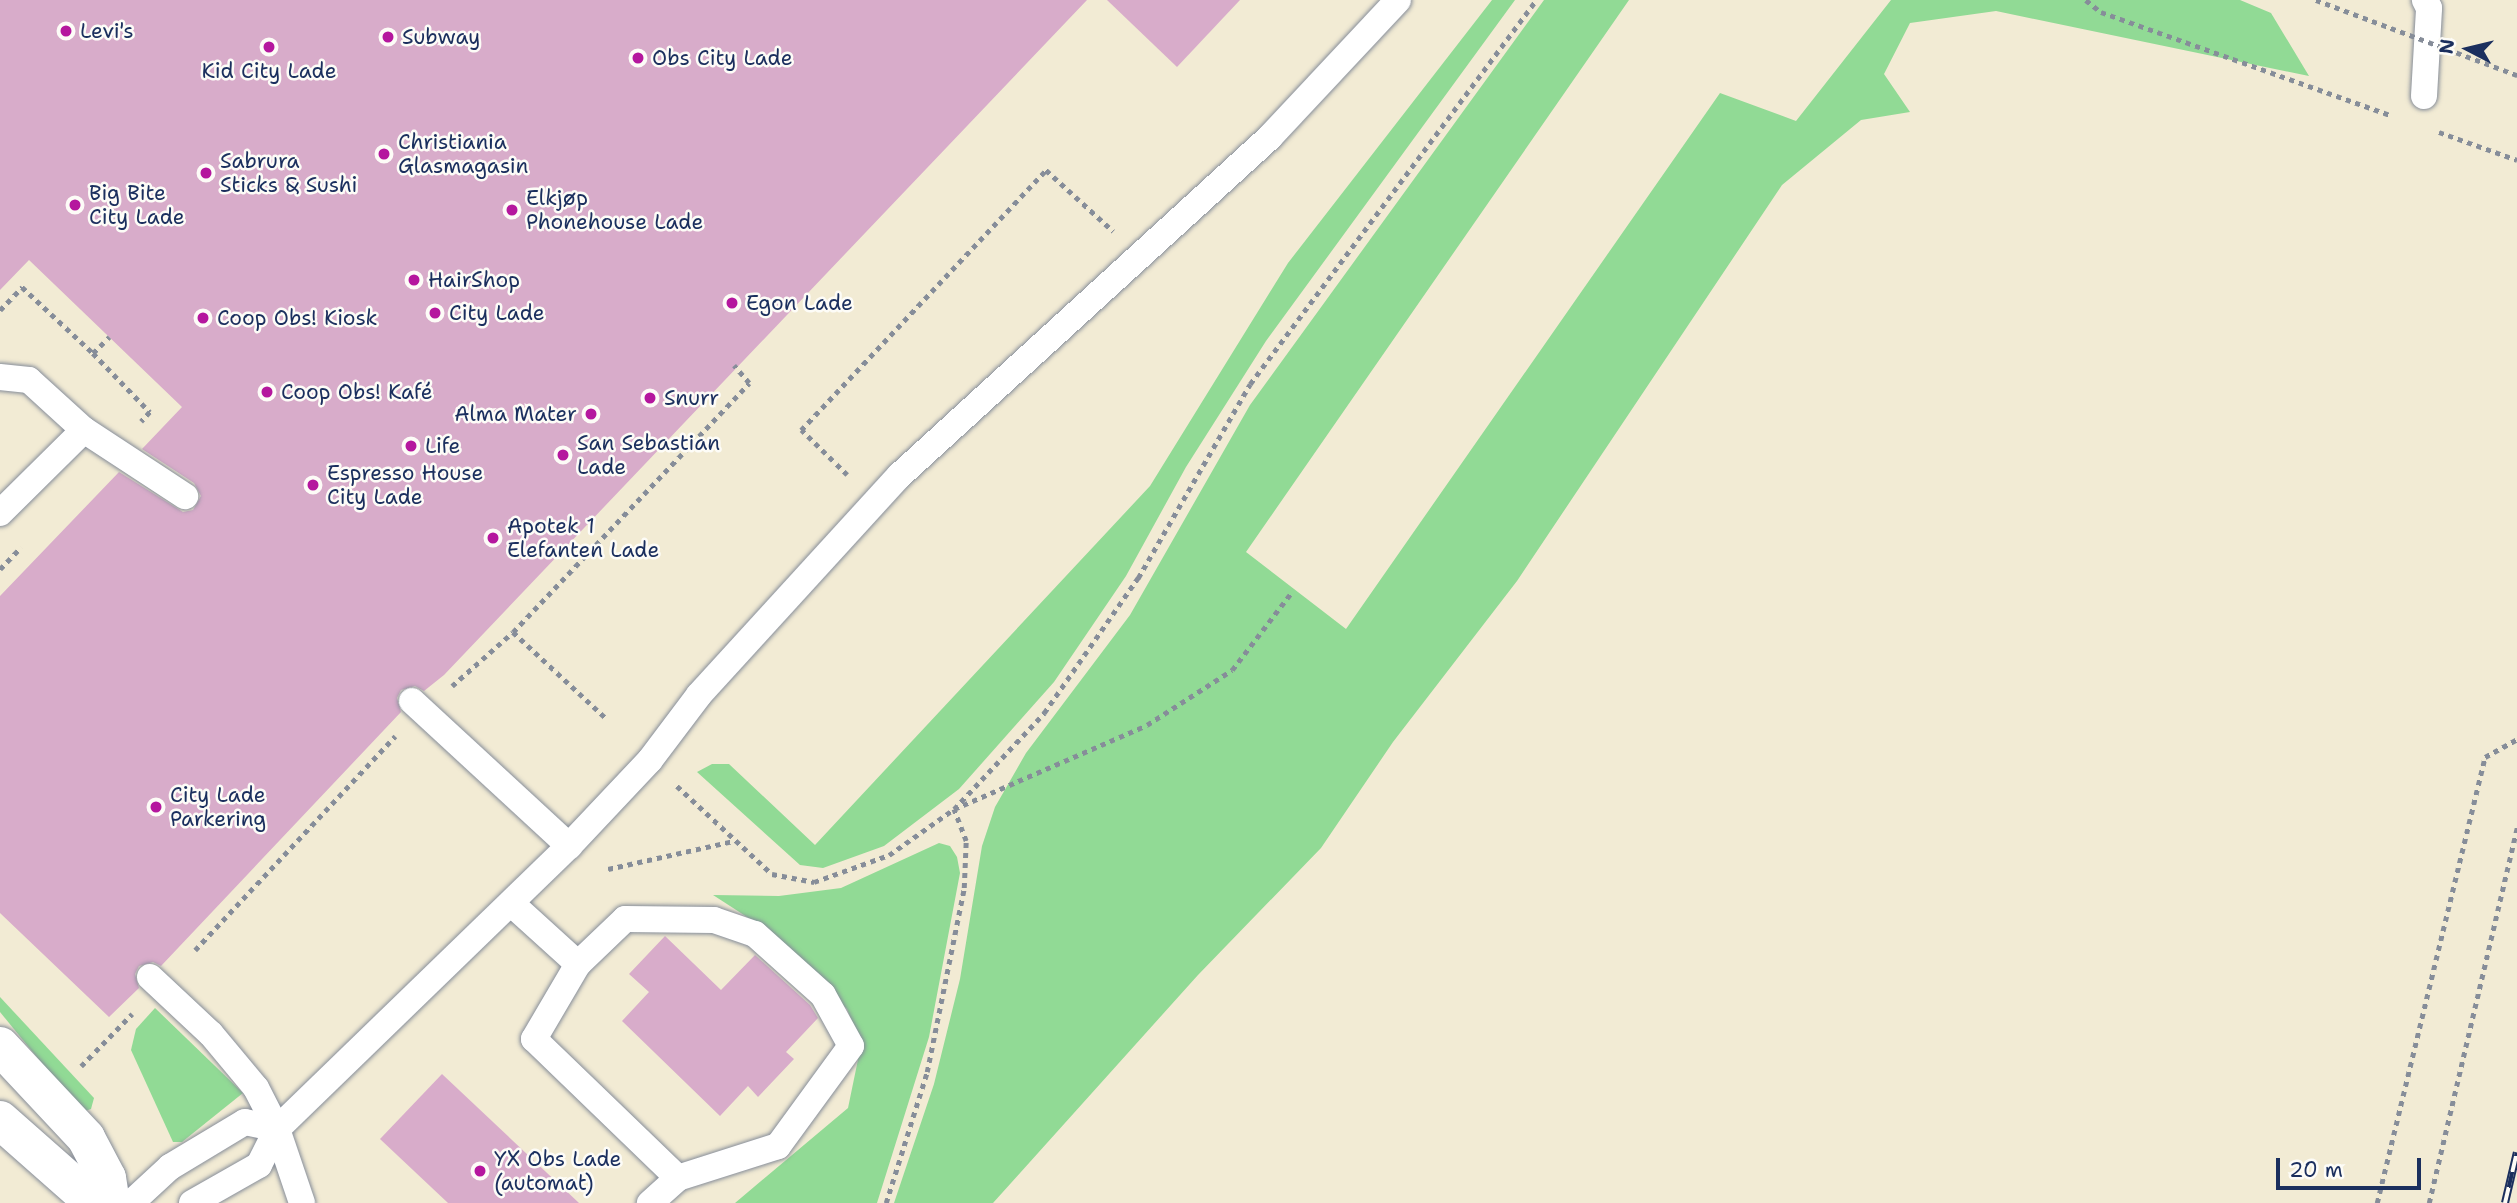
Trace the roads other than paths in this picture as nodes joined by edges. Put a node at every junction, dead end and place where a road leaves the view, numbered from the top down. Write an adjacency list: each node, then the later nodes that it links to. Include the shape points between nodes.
1 (1398, 0): 9 (lane, via 1270,137 875,503 699,695 650,760)
2 (2425, 0): 3 (lane, via 2429,8)
3 (2424, 96)
4 (0, 377): 5 (lane, via 29,380)
5 (84, 430): 6 (lane); 7 (lane)
6 (185, 496)
7 (0, 513)
8 (412, 701): 9 (lane)
9 (569, 846): 10 (lane)
10 (513, 905): 11 (lane); 15 (lane)
11 (578, 964): 16 (lane, via 534,1039); 16 (lane, via 625,919 714,920 755,934 823,995 851,1045 778,1146)
12 (150, 978): 15 (lane, via 211,1034 256,1088)
13 (0, 1046): 18 (street, via 86,1138 107,1178)
14 (0, 1120): 17 (street)
15 (277, 1129): 19 (lane, via 245,1122 170,1167); 20 (lane, via 259,1165); 21 (lane)
16 (678, 1178): 22 (lane)
17 (94, 1203)
18 (111, 1203)
19 (131, 1203)
20 (192, 1203)
21 (302, 1203)
22 (650, 1203)

